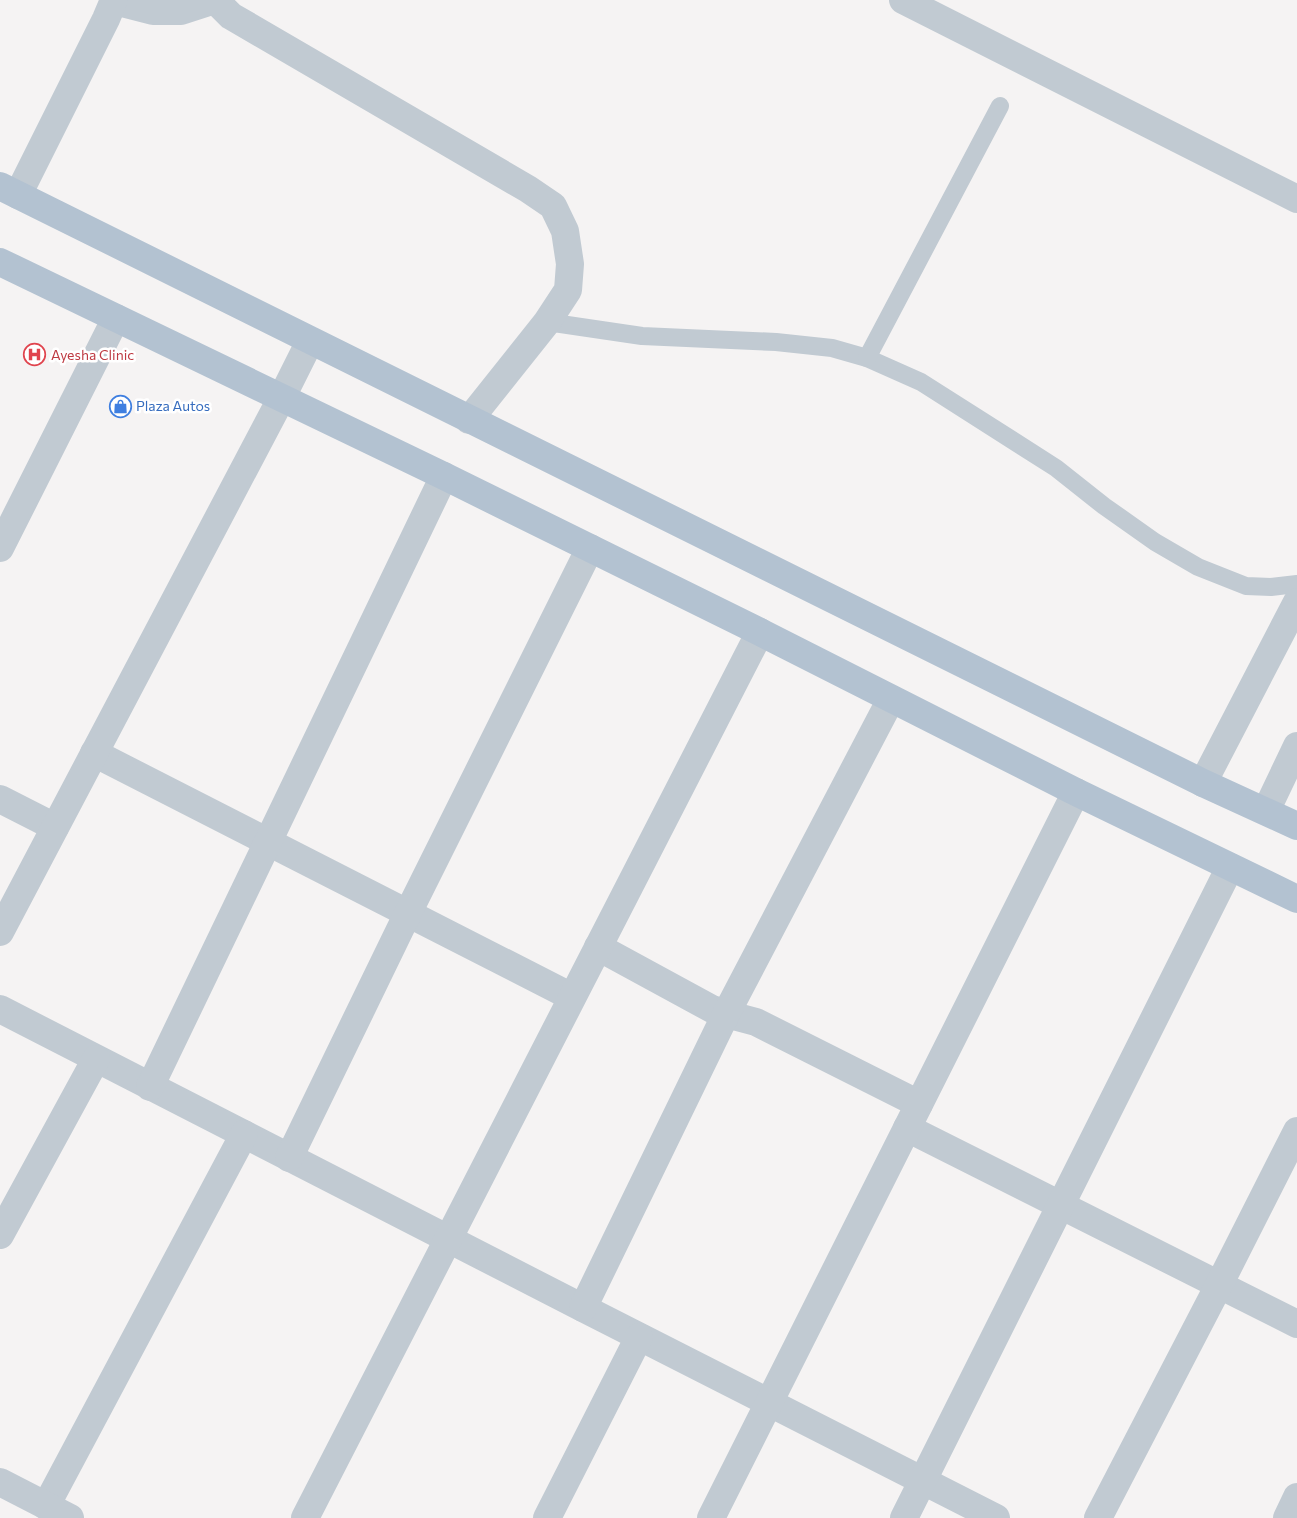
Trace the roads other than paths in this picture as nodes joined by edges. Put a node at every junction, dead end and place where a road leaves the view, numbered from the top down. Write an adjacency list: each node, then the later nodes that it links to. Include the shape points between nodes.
1 (114, 0): 4 (street); 8 (street, via 153,11 181,11 215,0 231,16 553,206 566,231 570,264 568,290)
2 (903, 0): 5 (street)
3 (1000, 106): 10 (lane)
4 (9, 191): 9 (main road)
5 (1297, 199)
6 (0, 262): 7 (main road)
7 (116, 318): 11 (main road); 14 (street)
8 (547, 322): 10 (lane, via 642,336 832,348); 12 (street)
9 (310, 341): 11 (street); 12 (main road)
10 (867, 358): 16 (lane, via 921,382 1056,468 1155,542 1198,567 1246,586)
11 (282, 397): 13 (main road); 21 (street)
12 (469, 420): 22 (main road)
13 (444, 476): 15 (main road); 28 (street)
14 (0, 548)
15 (590, 548): 18 (main road); 31 (street)
16 (1297, 584)
17 (1297, 602): 22 (street)
18 (760, 632): 19 (main road); 33 (street)
19 (891, 699): 23 (main road); 36 (street)
20 (1297, 746): 25 (street)
21 (94, 753): 27 (street); 28 (street)
22 (1203, 783): 25 (main road)
23 (1076, 792): 29 (main road); 39 (street)
24 (0, 799): 27 (street)
25 (1266, 811): 26 (main road)
26 (1297, 826)
27 (55, 827): 32 (street)
28 (267, 841): 31 (street); 38 (street)
29 (1230, 867): 30 (main road); 44 (street)
30 (1297, 899)
31 (408, 913): 34 (street); 43 (street)
32 (0, 932)
33 (598, 947): 34 (street); 36 (street)
34 (572, 997): 46 (street)
35 (0, 1009): 37 (street)
36 (726, 1014): 39 (street, via 756,1022); 48 (street)
37 (96, 1059): 38 (street); 45 (street)
38 (150, 1087): 42 (street)
39 (919, 1104): 40 (street)
40 (907, 1128): 44 (street); 51 (street)
41 (1297, 1131): 47 (street)
42 (244, 1134): 43 (street); 55 (street)
43 (289, 1158): 46 (street)
44 (1061, 1206): 47 (street); 52 (street)
45 (0, 1235)
46 (448, 1239): 48 (street); 57 (street)
47 (1219, 1285): 49 (street); 62 (street)
48 (583, 1308): 50 (street)
49 (1297, 1324)
50 (639, 1337): 51 (street); 58 (street)
51 (769, 1402): 52 (street); 59 (street)
52 (922, 1481): 60 (street); 61 (street)
53 (0, 1482): 55 (street)
54 (1297, 1497): 63 (street)
55 (46, 1506): 56 (street)
56 (70, 1518)
57 (305, 1518)
58 (547, 1518)
59 (710, 1518)
60 (904, 1518)
61 (996, 1518)
62 (1098, 1518)
63 (1287, 1518)

